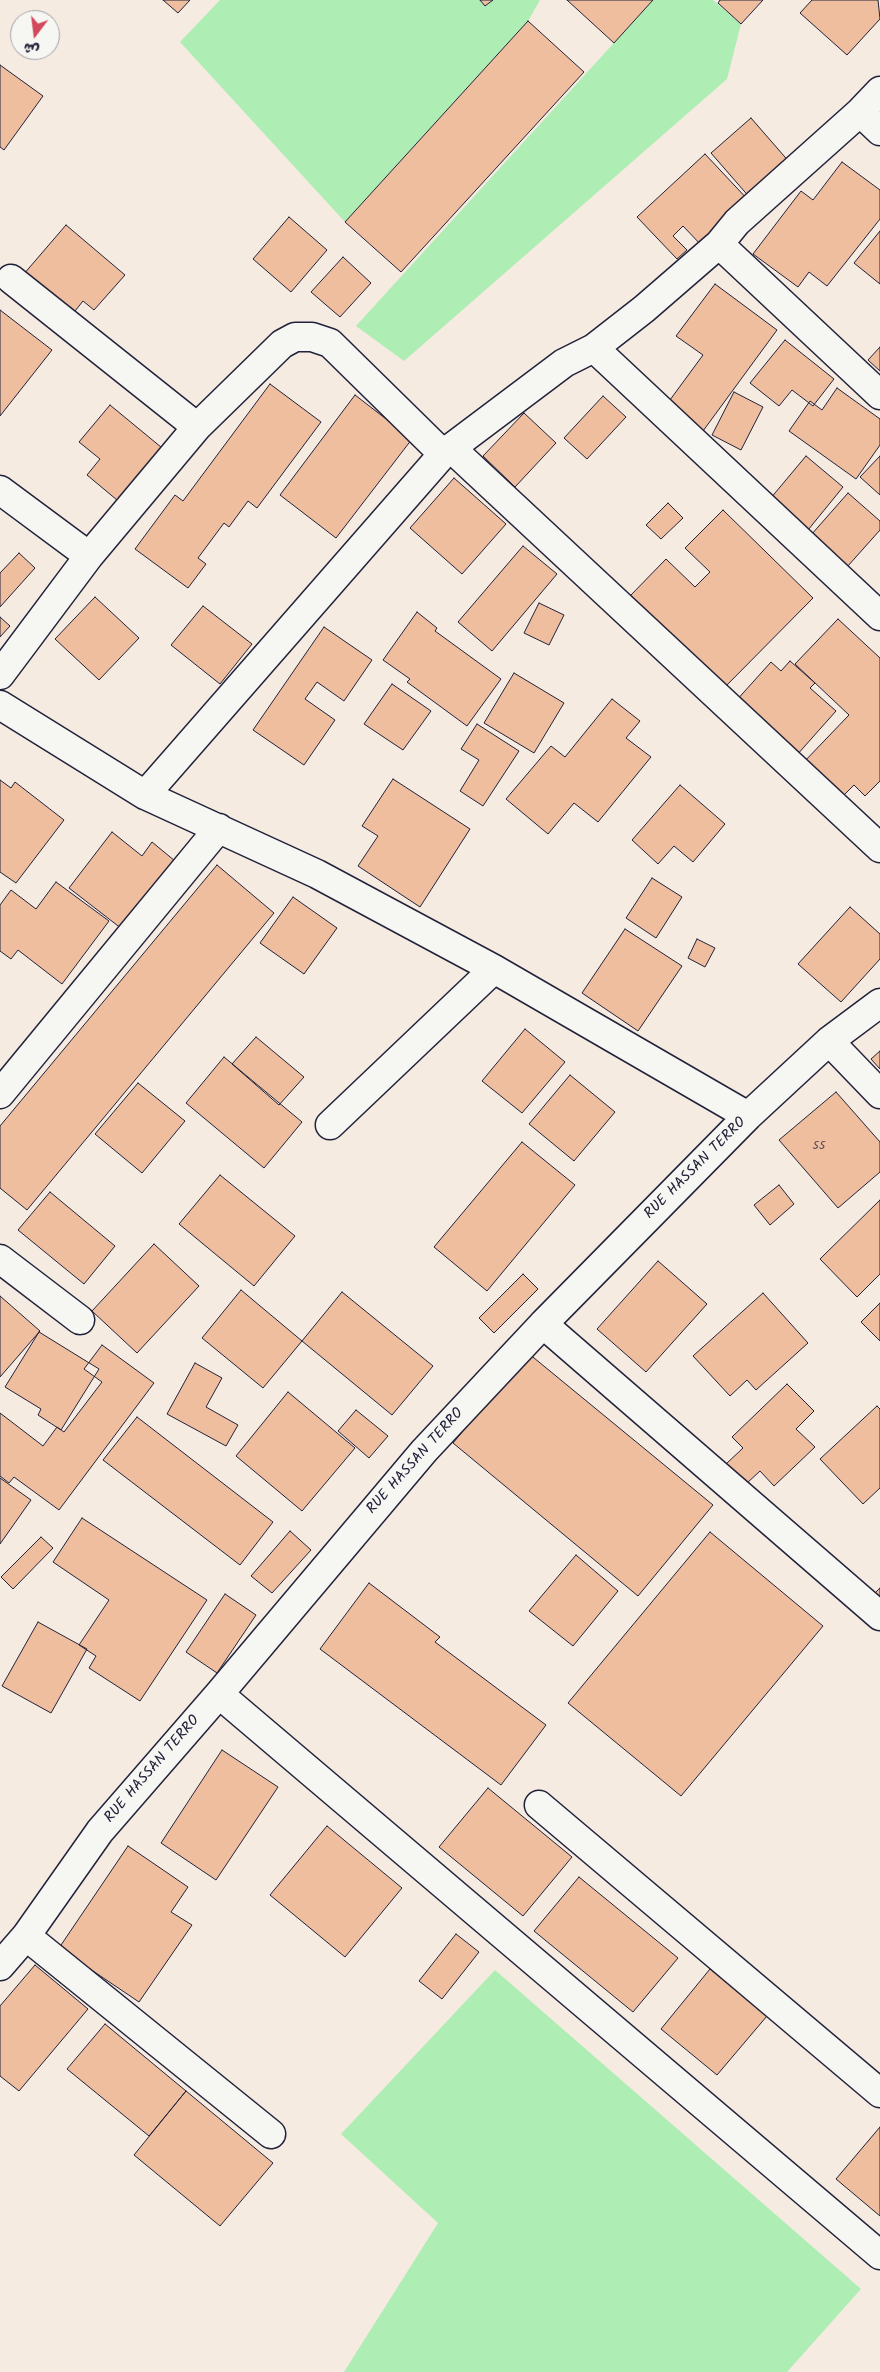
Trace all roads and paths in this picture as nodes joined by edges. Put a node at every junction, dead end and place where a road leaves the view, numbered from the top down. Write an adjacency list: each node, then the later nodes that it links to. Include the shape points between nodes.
1 (880, 91): 2 (street)
2 (860, 112): 3 (street); 4 (street, via 737,222)
3 (880, 131)
4 (719, 244): 6 (street, via 644,310); 7 (street)
5 (11, 279): 8 (street)
6 (594, 348): 9 (street, via 564,362); 12 (street)
7 (880, 395)
8 (197, 427): 9 (street, via 282,344 295,337 312,337 330,343); 11 (street)
9 (447, 451): 15 (street); 17 (street)
10 (0, 490): 11 (street)
11 (89, 556): 13 (street)
12 (880, 616)
13 (0, 675)
14 (0, 705): 15 (street)
15 (145, 795): 16 (street)
16 (219, 828): 18 (street, via 317,874); 21 (street)
17 (880, 848)
18 (494, 969): 23 (street); 24 (street)
19 (880, 1003): 20 (street, RUE HASSAN TERRO)
20 (829, 1041): 22 (street); 23 (street, RUE HASSAN TERRO)
21 (0, 1094)
22 (880, 1094)
23 (748, 1116): 27 (street, RUE HASSAN TERRO)
24 (330, 1125)
25 (0, 1259): 26 (street)
26 (80, 1320)
27 (543, 1324): 28 (street); 29 (street, RUE HASSAN TERRO, via 424,1451)
28 (880, 1616)
29 (219, 1694): 31 (street, RUE HASSAN TERRO, via 100,1831); 35 (street)
30 (539, 1805): 33 (street)
31 (26, 1936): 32 (street, RUE HASSAN TERRO); 34 (street)
32 (0, 1966)
33 (880, 2093)
34 (270, 2134)
35 (880, 2255)

